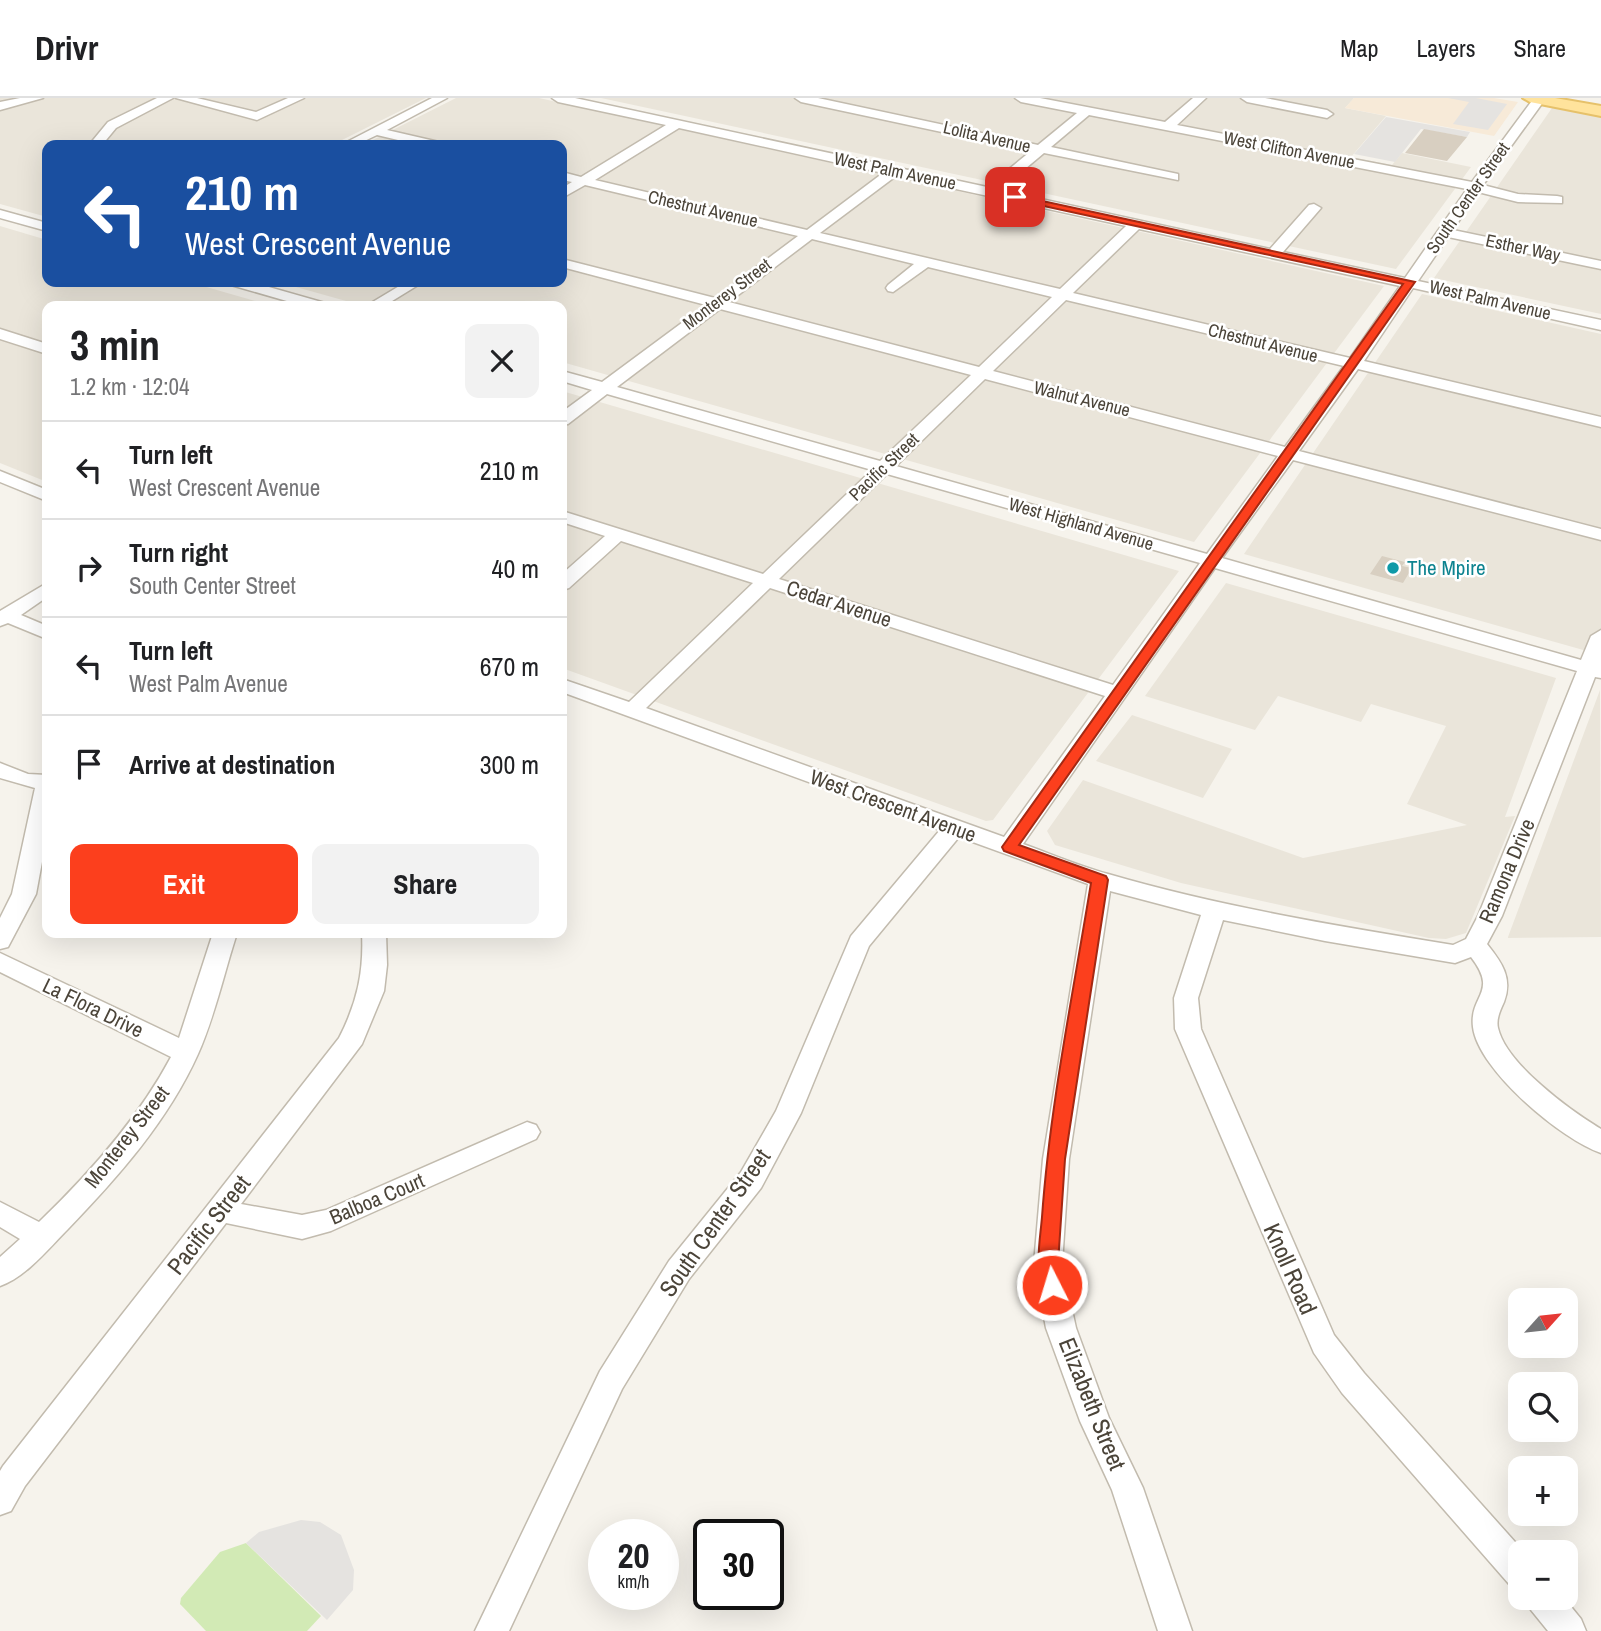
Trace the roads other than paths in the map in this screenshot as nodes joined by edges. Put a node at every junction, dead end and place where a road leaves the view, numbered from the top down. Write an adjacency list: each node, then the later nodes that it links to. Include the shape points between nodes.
1 (37, 98): 12 (street)
2 (167, 98): 19 (street, via 112,125)
3 (182, 98): 4 (street, via 257,116)
4 (298, 98)
5 (441, 98): 18 (street)
6 (558, 98): 16 (street, West Palm Avenue)
7 (801, 98): 22 (street, Lolita Avenue)
8 (1021, 98): 13 (street, West Clifton Avenue)
9 (1200, 98): 17 (street)
10 (1247, 98): 15 (street)
11 (1536, 99): 14 (main road); 27 (street, South Center Street)
12 (0, 106)
13 (1086, 111): 17 (street, West Clifton Avenue); 22 (street)
14 (1601, 111)
15 (1327, 114)
16 (677, 124): 23 (street, West Palm Avenue); 26 (street)
17 (1167, 127): 27 (street, West Clifton Avenue)
18 (375, 131): 20 (street); 21 (street)
19 (99, 140)
20 (357, 140)
21 (413, 140)
22 (1040, 149): 25 (street, Lolita Avenue); 29 (street)
23 (894, 171): 29 (street, West Palm Avenue); 36 (street, Monterey Street)
24 (567, 177): 26 (street, Chestnut Avenue)
25 (1173, 177)
26 (584, 181): 28 (street); 36 (street, Chestnut Avenue)
27 (1475, 187): 30 (street, West Clifton Avenue, via 1518,198); 35 (street, South Center Street)
28 (567, 191)
29 (990, 192): 33 (street, West Palm Avenue)
30 (1558, 200)
31 (1314, 208): 37 (street)
32 (0, 214): 34 (street)
33 (1136, 224): 37 (street, West Palm Avenue); 45 (street, Pacific Street)
34 (42, 226)
35 (1444, 232): 40 (street, Esther Way); 41 (street, South Center Street)
36 (809, 234): 38 (street, Chestnut Avenue); 48 (street, Monterey Street)
37 (1275, 253): 41 (street, West Palm Avenue)
38 (925, 261): 44 (street); 45 (street, Chestnut Avenue)
39 (567, 264): 48 (street, Walnut Avenue)
40 (1601, 265)
41 (1409, 282): 49 (street, West Palm Avenue); 52 (street, South Center Street)
42 (254, 287): 46 (street)
43 (407, 287): 47 (street)
44 (893, 288)
45 (1063, 294): 52 (street, Chestnut Avenue); 53 (street, Pacific Street)
46 (302, 301)
47 (382, 301)
48 (714, 304): 53 (street, Walnut Avenue); 55 (street, Monterey Street)
49 (1601, 325)
50 (0, 334): 51 (street)
51 (42, 347)
52 (1353, 365): 57 (street, Chestnut Avenue); 58 (street, South Center Street)
53 (982, 373): 58 (street, Walnut Avenue); 59 (street, Pacific Street)
54 (567, 377): 55 (street, West Highland Avenue)
55 (604, 388): 56 (street, Monterey Street); 59 (street, West Highland Avenue)
56 (567, 416)
57 (1601, 422)
58 (1289, 452): 64 (street, Walnut Avenue); 65 (street, South Center Street)
59 (884, 467): 65 (street, West Highland Avenue); 67 (street, Pacific Street)
60 (0, 476): 61 (street)
61 (42, 494)
62 (567, 518): 63 (street, Cedar Avenue)
63 (618, 534): 66 (street); 67 (street, Cedar Avenue)
64 (1601, 536)
65 (1210, 562): 72 (street, West Highland Avenue); 74 (street, South Center Street)
66 (567, 580)
67 (766, 581): 74 (street, Cedar Avenue); 75 (street, Pacific Street)
68 (42, 592): 69 (street)
69 (4, 618): 70 (street)
70 (42, 632)
71 (1601, 636): 72 (street, Ramona Drive)
72 (1595, 671): 86 (street, Ramona Drive)
73 (567, 687): 75 (street, West Crescent Avenue)
74 (1117, 692): 80 (street, South Center Street)
75 (633, 710): 79 (street, West Crescent Avenue)
76 (0, 770): 77 (street)
77 (42, 782)
78 (42, 806): 85 (street, via 24,894)
79 (954, 828): 80 (street, West Crescent Avenue); 98 (street, South Center Street, via 859,942 788,1113 751,1180 679,1270 611,1380)
80 (1009, 847): 81 (street, West Crescent Avenue)
81 (1100, 880): 82 (street, West Crescent Avenue); 99 (street, Elizabeth Street, via 1056,1159 1048,1264 1061,1328 1095,1421 1127,1488)
82 (1214, 911): 86 (street, West Crescent Avenue, via 1455,954); 96 (street, Knoll Road, via 1186,998 1188,1029 1312,1320 1353,1383)
83 (223, 938): 88 (street, Monterey Street)
84 (374, 938): 91 (street, Pacific Street, via 371,1001 349,1044)
85 (0, 942)
86 (1475, 945): 90 (street, Ramona Drive, via 1496,983 1485,1021 1489,1039 1539,1097)
87 (0, 962): 88 (street, La Flora Drive)
88 (186, 1053): 93 (street, Monterey Street, via 128,1141)
89 (527, 1132): 91 (street, Balboa Court, via 331,1220 302,1227)
90 (1601, 1142)
91 (221, 1211): 95 (street, Pacific Street)
92 (0, 1213): 93 (street)
93 (42, 1238): 94 (street, Monterey Street)
94 (0, 1274)
95 (0, 1500)
96 (1508, 1558)
97 (1552, 1610): 100 (street)
98 (492, 1631)
99 (1175, 1631)
100 (1569, 1631)

